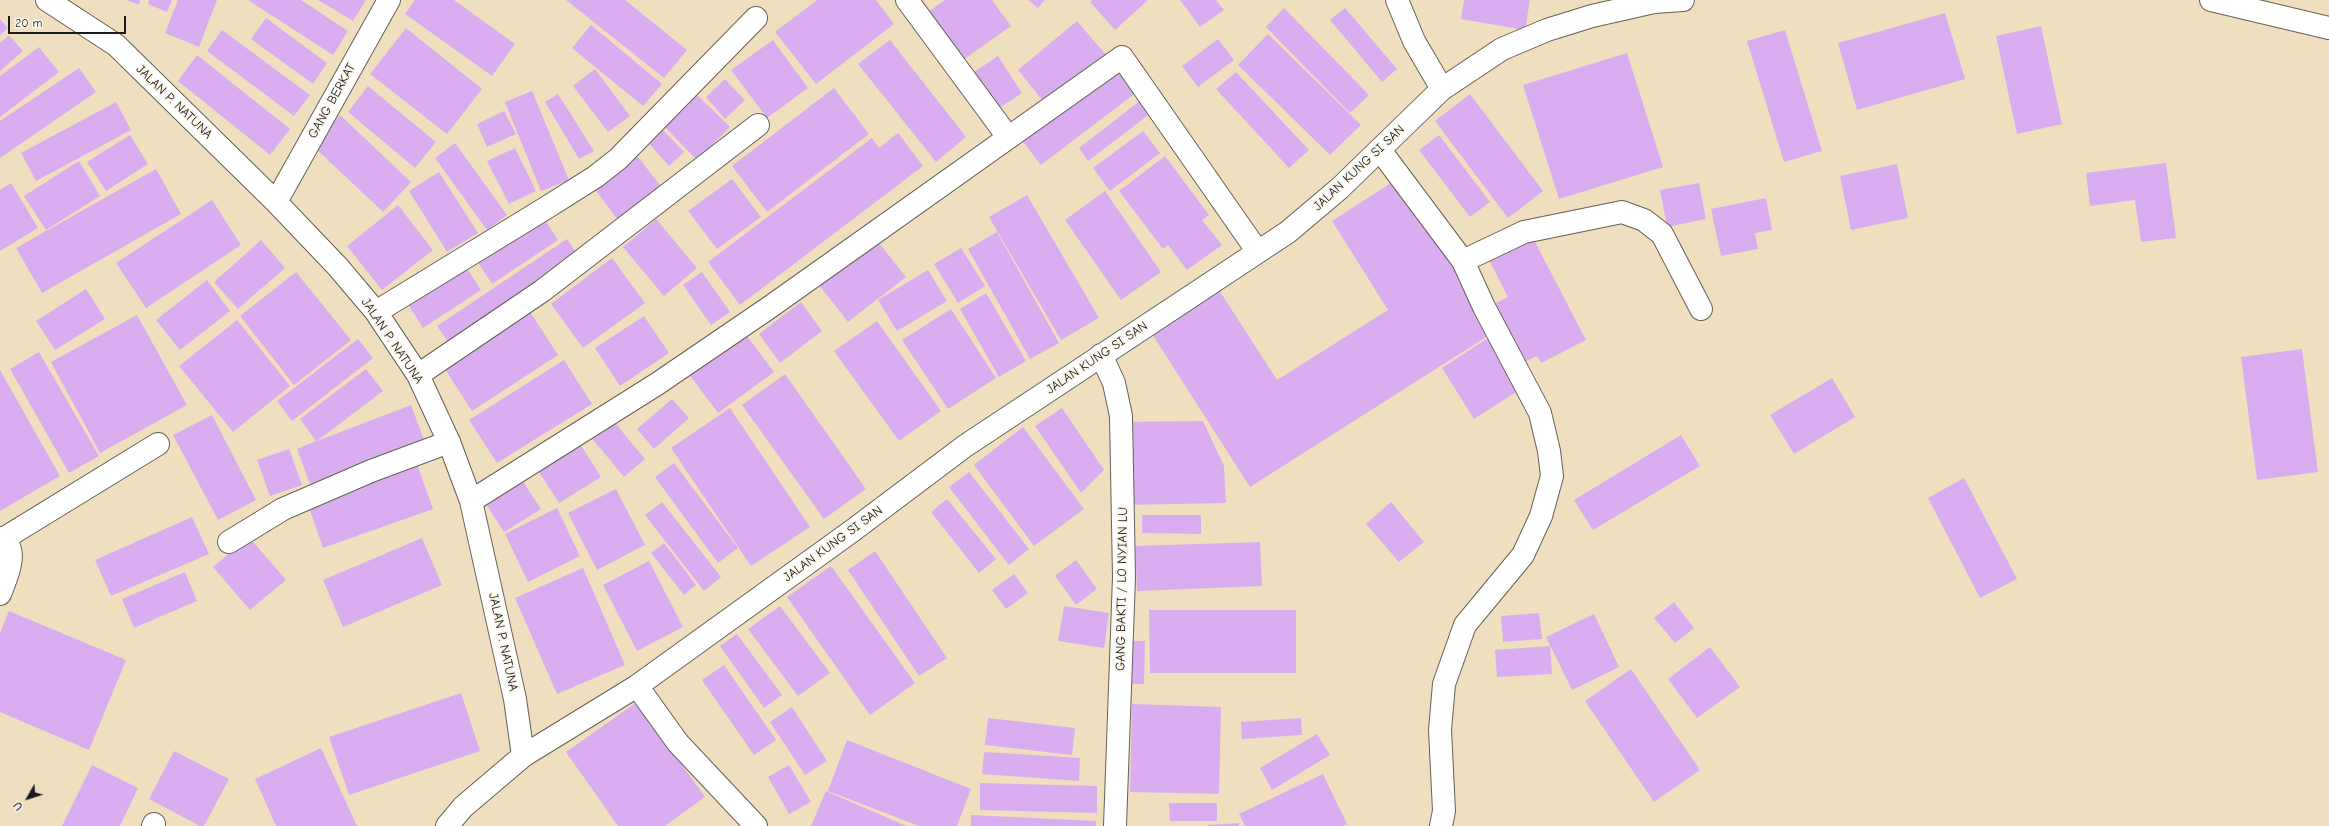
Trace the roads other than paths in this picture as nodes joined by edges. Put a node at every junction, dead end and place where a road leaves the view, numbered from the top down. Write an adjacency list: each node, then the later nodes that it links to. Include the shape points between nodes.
1 (47, 0): 13 (street, JALAN P. NATUNA, via 116,45)
2 (389, 0): 13 (street, GANG BERKAT)
3 (907, 0): 11 (street)
4 (1397, 0): 9 (street, via 1414,41)
5 (1683, 0): 9 (street, JALAN KUNG SI SAN, via 1654,2 1592,16 1547,30 1502,49)
6 (2211, 0): 8 (street)
7 (756, 18): 17 (street, via 618,159 595,177)
8 (2329, 28)
9 (1442, 89): 12 (street, JALAN KUNG SI SAN)
10 (758, 125): 19 (street, via 542,291)
11 (1008, 137): 14 (street, via 1122,57); 22 (street, via 663,380)
12 (1380, 150): 14 (street, JALAN KUNG SI SAN, via 1288,232); 15 (street)
13 (276, 202): 17 (street, JALAN P. NATUNA, via 338,267)
14 (1258, 252): 18 (street, JALAN KUNG SI SAN)
15 (1463, 261): 16 (street, via 1524,232 1622,212 1644,220 1662,234); 31 (street, via 1487,314 1540,413 1552,476 1541,516 1523,555 1465,625 1444,684 1440,730 1444,811)
16 (1701, 309)
17 (376, 312): 19 (street, JALAN P. NATUNA)
18 (1101, 355): 26 (street, JALAN KUNG SI SAN, via 965,446); 30 (street, GANG BAKTI / LO NYIAN LU, via 1114,383 1121,416 1124,577)
19 (418, 375): 20 (street, JALAN P. NATUNA)
20 (449, 442): 22 (street, JALAN P. NATUNA); 24 (street, via 371,471 283,509)
21 (158, 444): 23 (street)
22 (471, 501): 27 (street, JALAN P. NATUNA, via 515,699)
23 (1, 538): 25 (street, via 10,551 12,562)
24 (229, 542)
25 (0, 594)
26 (637, 686): 27 (street, JALAN KUNG SI SAN); 29 (street, via 678,743)
27 (523, 756): 28 (street, JALAN KUNG SI SAN, via 463,807)
28 (447, 826)
29 (756, 826)
30 (1115, 826)
31 (1441, 826)

